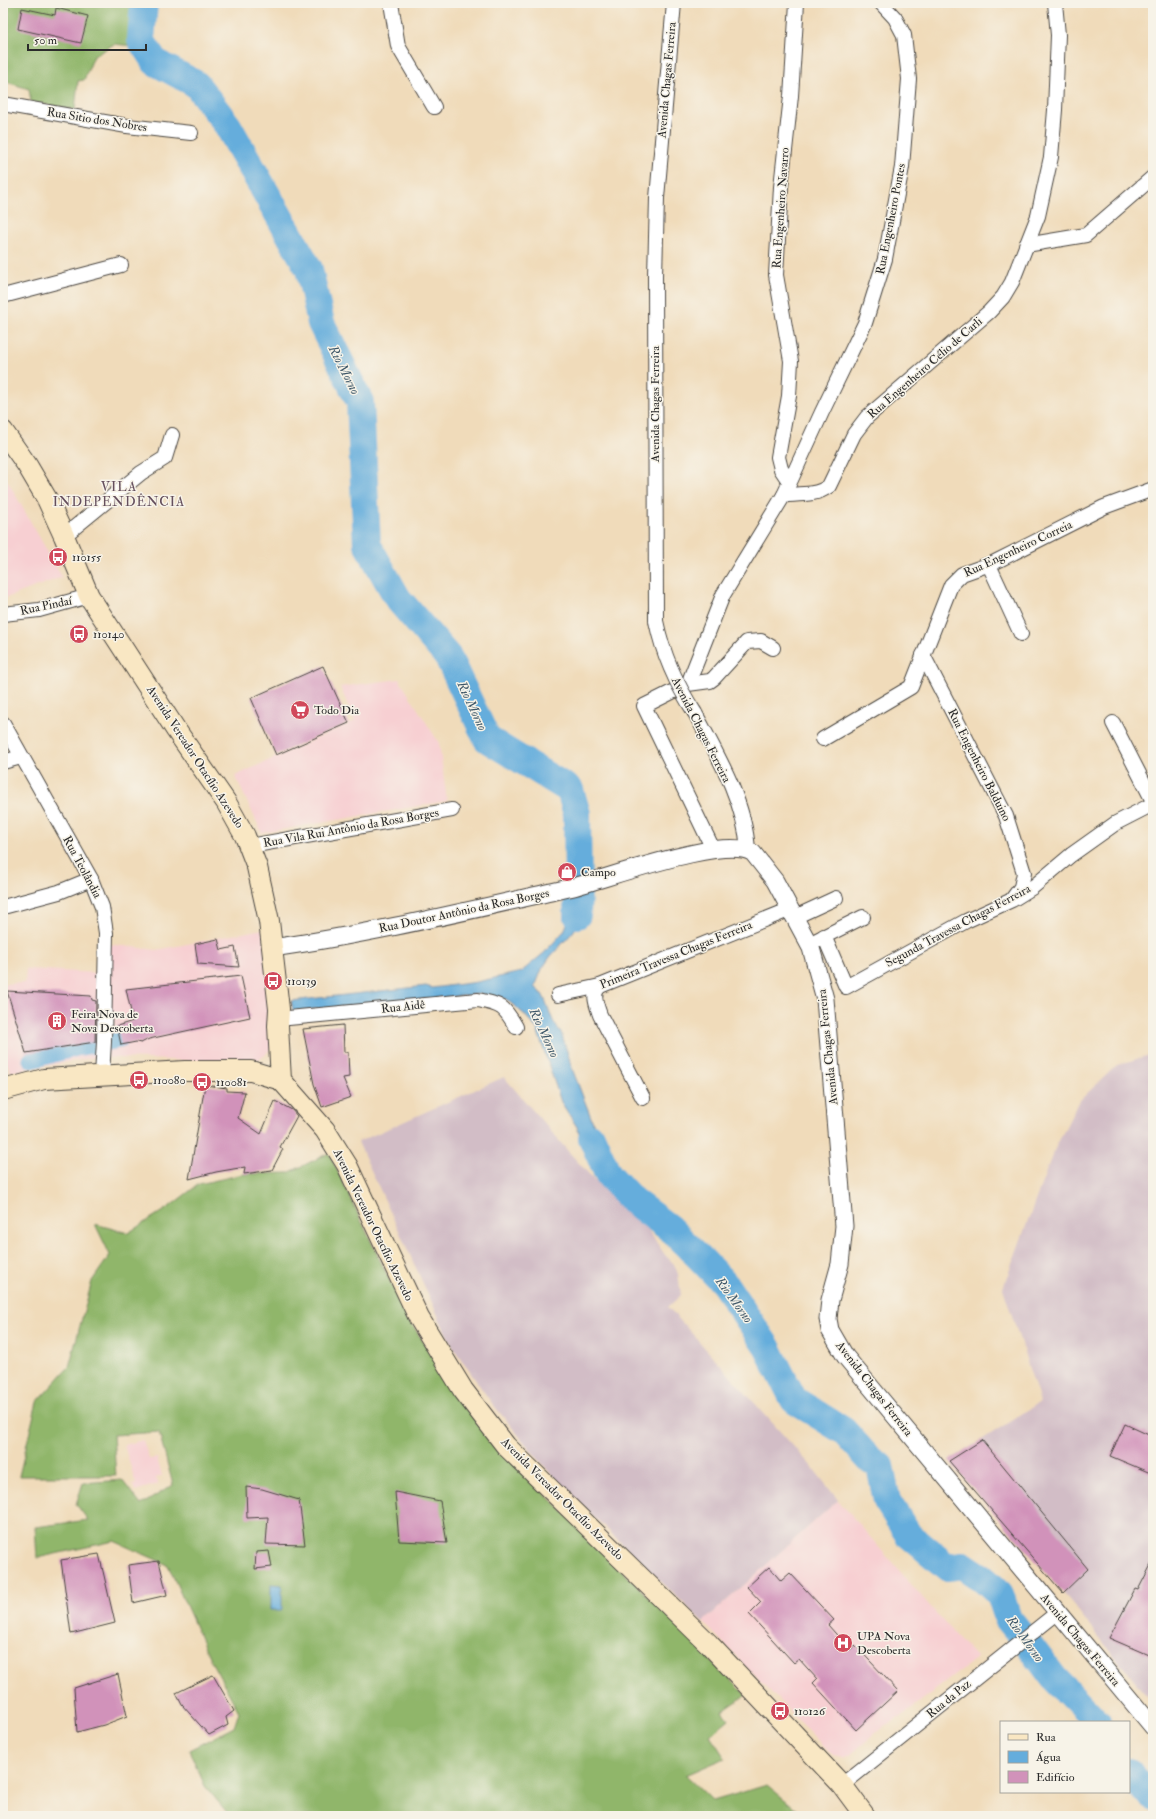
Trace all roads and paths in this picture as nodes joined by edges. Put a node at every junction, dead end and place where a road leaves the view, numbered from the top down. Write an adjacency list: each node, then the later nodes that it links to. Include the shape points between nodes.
1 (391, 3): 7 (street, via 398,46)
2 (674, 3): 34 (street, Avenida Chagas Ferreira, bridge, via 656,214 654,276 656,621 665,656 675,679 695,713 741,810)
3 (798, 3): 15 (street, Rua Engenheiro Navarro, via 781,187 776,275 790,361 789,396 778,457 781,469)
4 (880, 3): 15 (street, Rua Engenheiro Pontes, via 894,18 904,35 909,79 902,167 885,259 865,323)
5 (1055, 3): 10 (street, Rua Engenheiro Célio de Carli, via 1058,35 1051,157 1038,216)
6 (3, 104): 8 (street, Rua Sitio dos Nobres, via 127,126)
7 (434, 108)
8 (190, 133)
9 (1153, 177): 10 (street, via 1086,235)
10 (1026, 245): 17 (street, Rua Engenheiro Célio de Carli, via 1004,297 866,417 854,434 828,486 822,491 810,494)
11 (121, 265): 12 (street)
12 (3, 296)
13 (3, 431): 18 (main road, Avenida Vereador Otacílio Azevedo, via 47,499)
14 (172, 435): 18 (street, via 165,458 141,473)
15 (789, 481): 17 (street, Rua Engenheiro Pontes)
16 (1153, 489): 19 (street, Rua Engenheiro Correia, via 1104,507)
17 (784, 495): 25 (street, via 723,595)
18 (64, 536): 20 (main road, Avenida Vereador Otacílio Azevedo)
19 (989, 565): 22 (street); 24 (street, Rua Engenheiro Correia, via 962,574 951,585)
20 (89, 596): 21 (street, Rua Pindaí, via 39,610); 33 (main road, Avenida Vereador Otacílio Azevedo, via 226,802)
21 (3, 614)
22 (1021, 634)
23 (773, 648): 25 (street, via 761,641 747,642 710,681)
24 (923, 655): 28 (street, Rua Engenheiro Correia, via 911,687); 38 (street, Rua Engenheiro Balduino, via 1006,816 1024,873 1021,887)
25 (688, 684): 35 (street, via 644,706)
26 (3, 723): 29 (street, Rua Teolândia)
27 (1113, 723): 31 (street)
28 (823, 739)
29 (21, 758): 30 (street); 36 (street, Rua Teolândia)
30 (3, 762)
31 (1153, 803): 38 (street, Segunda Travessa Chagas Ferreira, via 1116,823)
32 (452, 810): 33 (street, Rua Vila Rui Antônio da Rosa Borges)
33 (250, 846): 44 (main road, Avenida Vereador Otacílio Azevedo, via 269,921)
34 (748, 850): 35 (street, Rua Doutor Antônio da Rosa Borges, via 734,848); 40 (street, Avenida Chagas Ferreira, via 764,866)
35 (714, 851): 44 (street, Rua Doutor Antônio da Rosa Borges, via 658,861 569,888 326,940)
36 (91, 880): 39 (street); 49 (street, Rua Teolândia, via 102,908 106,933)
37 (836, 898): 40 (street, Primeira Travessa Chagas Ferreira)
38 (1012, 900): 42 (street, Segunda Travessa Chagas Ferreira, via 966,921 846,987)
39 (3, 907)
40 (793, 913): 43 (street, Avenida Chagas Ferreira); 45 (street, Primeira Travessa Chagas Ferreira)
41 (863, 917): 42 (street)
42 (824, 936): 43 (street)
43 (808, 943): 53 (street, Avenida Chagas Ferreira, via 825,999 844,1226 840,1264 830,1300 830,1330 845,1356)
44 (272, 948): 47 (main road, Avenida Vereador Otacílio Azevedo)
45 (600, 986): 46 (street, Primeira Travessa Chagas Ferreira); 52 (street, via 596,995 600,1015)
46 (558, 995)
47 (278, 1019): 48 (street, Rua Aidê, via 478,1000 498,1004 509,1014); 50 (main road, Avenida Vereador Otacílio Azevedo)
48 (516, 1027)
49 (102, 1075): 50 (main road, via 228,1070 261,1073); 51 (main road, via 44,1080)
50 (280, 1080): 55 (main road, Avenida Vereador Otacílio Azevedo, via 325,1130 347,1165 419,1318 463,1390 506,1446 709,1644)
51 (3, 1090)
52 (643, 1098)
53 (1052, 1617): 54 (street, Avenida Chagas Ferreira); 55 (street, Rua da Paz)
54 (1153, 1727)
55 (842, 1785): 56 (main road, Avenida Vereador Otacílio Azevedo)
56 (866, 1816)

